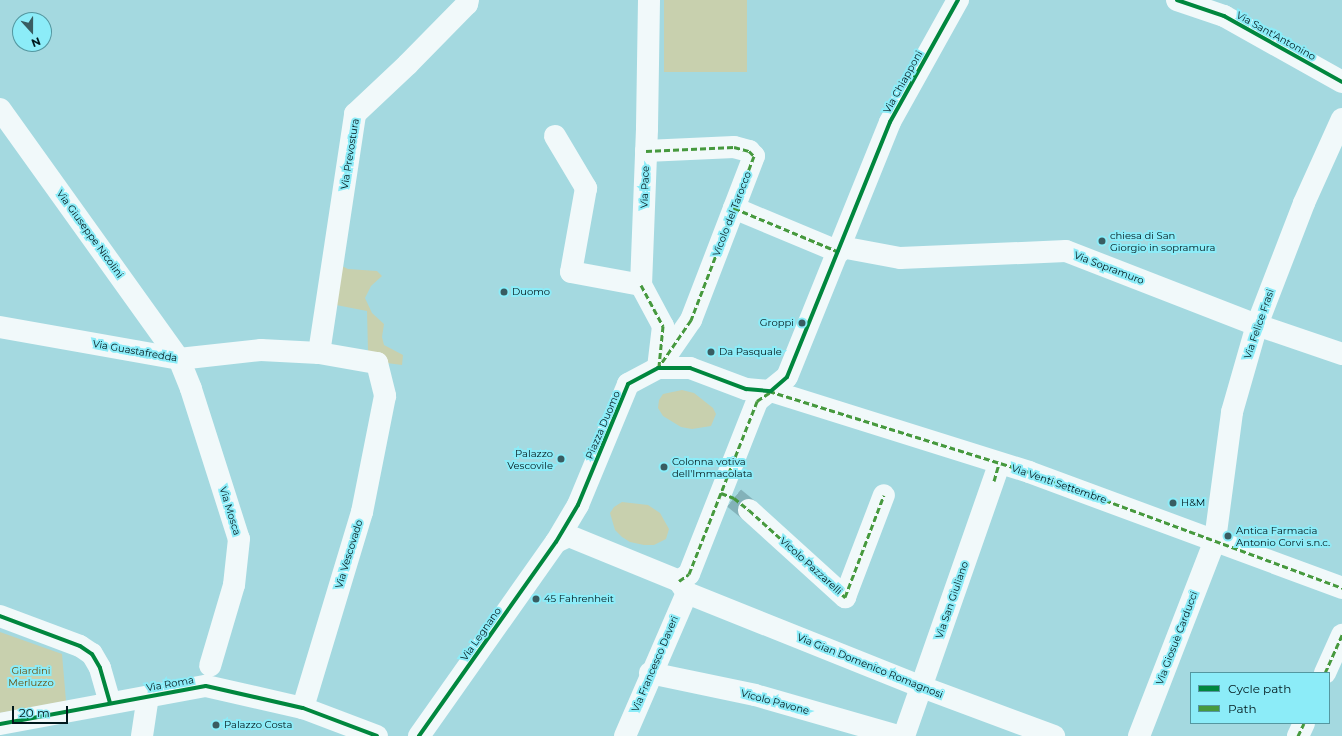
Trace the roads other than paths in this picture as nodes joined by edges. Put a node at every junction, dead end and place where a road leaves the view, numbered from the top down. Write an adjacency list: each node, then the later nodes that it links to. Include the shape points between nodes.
1 (468, 0): 15 (street, Via Prevostura, via 442,30 355,114)
2 (649, 0): 9 (street, Via Pace)
3 (958, 0): 11 (street, Via Chiapponi, via 890,122)
4 (1177, 0): 5 (street, Via Sant'Antonino, via 1224,16)
5 (1342, 82)
6 (0, 109): 17 (street, Via Giuseppe Nicolini)
7 (1342, 119): 13 (street, Via Felice Frasi, via 1304,203)
8 (555, 136): 12 (street, via 586,188 571,272)
9 (646, 151): 10 (street, Vicolo del Tarocco, via 695,147 734,147 749,151 754,156); 12 (street, Via Pace)
10 (734, 208): 11 (street, Via Sopramuro); 18 (street, Vicolo del Tarocco, via 691,320)
11 (840, 250): 13 (street, Via Sopramuro, via 900,258 1066,251); 19 (street, Via Chiapponi, via 788,377)
12 (641, 285): 18 (street, via 664,326)
13 (1257, 325): 16 (street, Via Sopramuro); 24 (street, Via Felice Frasi, via 1232,412)
14 (0, 327): 17 (street, Via Guastafredda)
15 (319, 353): 17 (street, Via Guastafredda, via 261,350); 20 (street, Via Guastafredda, via 377,364)
16 (1342, 354)
17 (179, 359): 30 (street, Via Mosca, via 192,389 239,539 234,585)
18 (658, 368): 19 (street, Piazza Duomo, via 690,368 746,389); 25 (street, Piazza Duomo, via 628,384 578,505)
19 (771, 391): 21 (street, Via Venti Settembre); 23 (street, via 757,401)
20 (385, 396): 36 (street, Via Vescovado, via 362,512)
21 (996, 472): 24 (street, Via Venti Settembre); 33 (street, Via San Giuliano)
22 (884, 495): 23 (street, Vicolo Pazzarelli, via 845,598)
23 (734, 500): 26 (street)
24 (1215, 540): 27 (street, Via Venti Settembre); 46 (street, Via Giosuè Carducci)
25 (556, 542): 26 (street, via 569,536); 41 (street, Via Legnano)
26 (683, 587): 32 (street, Via Francesco Daveri); 33 (street, Via Gian Domenico Romagnosi)
27 (1342, 588)
28 (0, 616): 35 (street, via 80,646 92,654 100,668)
29 (1342, 634): 31 (street)
30 (210, 666)
31 (1326, 672)
32 (650, 673): 42 (street, Via Francesco Daveri); 43 (street, Vicolo Pavone, via 755,695)
33 (922, 687): 44 (street, Via San Giuliano); 45 (street, Via Gian Domenico Romagnosi)
34 (148, 696): 35 (street, Via Roma); 36 (street, Via Roma, via 206,686); 39 (street)
35 (110, 703): 37 (street, Via Roma)
36 (303, 708): 40 (street, Via Roma)
37 (0, 724)
38 (1304, 724): 47 (street)
39 (142, 736)
40 (377, 736)
41 (419, 736)
42 (625, 736)
43 (898, 736)
44 (904, 736)
45 (1054, 736)
46 (1140, 736)
47 (1298, 736)

